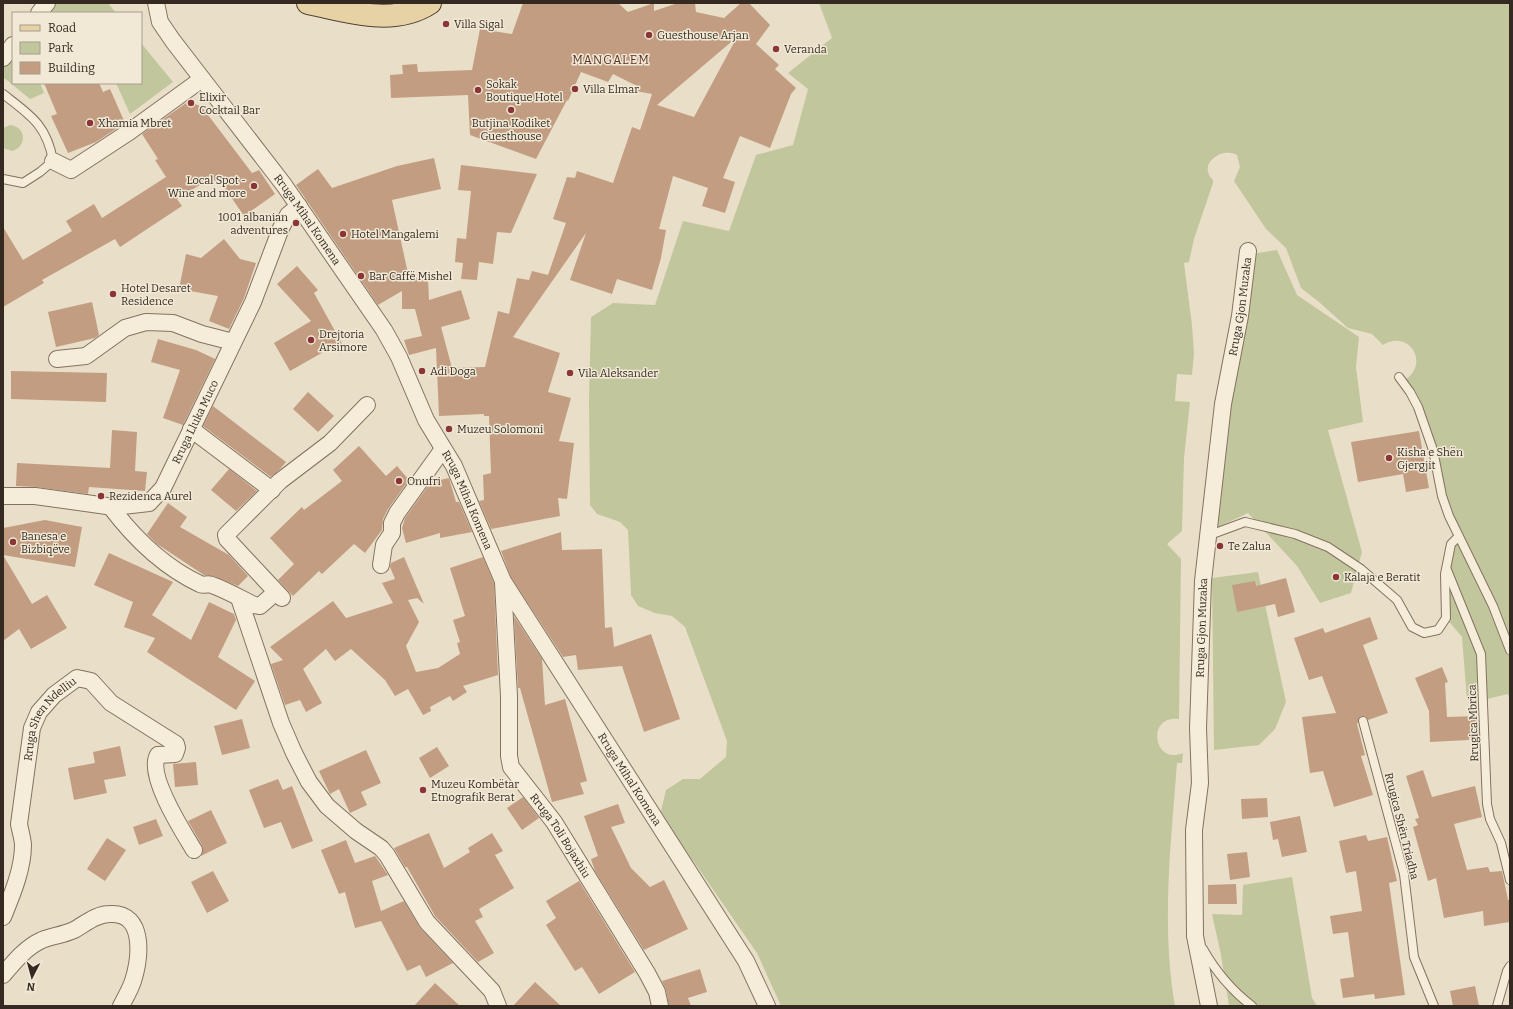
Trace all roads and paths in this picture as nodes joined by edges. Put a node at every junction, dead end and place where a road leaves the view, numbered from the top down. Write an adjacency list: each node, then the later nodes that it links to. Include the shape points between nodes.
1 (47, 3): 5 (street)
2 (156, 3): 8 (street, Rruga Mihal Komena, via 160,22)
3 (308, 3): 4 (main road, via 388,16 411,12)
4 (430, 3)
5 (40, 12)
6 (12, 46): 7 (street)
7 (3, 58)
8 (202, 79): 10 (street, via 71,170); 12 (street, Rruga Mihal Komena)
9 (3, 94): 10 (lane, via 39,124 50,143)
10 (53, 161): 11 (lane, via 22,183)
11 (3, 179)
12 (299, 206): 14 (street, Rruga Lluka Muco, via 288,214 281,228 253,302); 19 (street, Rruga Mihal Komena, via 384,330 399,357 426,420)
13 (1248, 251): 23 (street, Rruga Gjon Muzaka, via 1240,316 1223,404)
14 (233, 342): 15 (street, via 173,323 146,322 125,328 86,356); 18 (street, Rruga Lluka Muco)
15 (57, 359)
16 (1399, 377): 24 (lane, via 1410,392 1429,435 1442,496)
17 (367, 406): 20 (street, via 330,443)
18 (191, 429): 20 (street); 22 (street, Rruga Lluka Muco, via 163,488 149,503)
19 (443, 449): 25 (street, via 397,513 392,523 392,533 384,545); 27 (street, Rruga Mihal Komena, via 454,466)
20 (272, 490): 28 (street, via 226,537 279,595 260,606)
21 (3, 496): 22 (street, Rruga Lluka Muco, via 35,496)
22 (110, 506): 28 (street, via 126,527 171,568 203,585 211,584)
23 (1207, 536): 26 (lane, via 1245,522 1295,534 1328,547 1361,569 1397,600 1412,627 1424,632 1438,630 1446,618); 34 (street, Rruga Gjon Muzaka, via 1198,728 1200,783 1194,830)
24 (1458, 536): 26 (lane, via 1452,544); 29 (lane, via 1493,606)
25 (381, 565)
26 (1446, 568): 32 (lane, Rrugica Mbrica, via 1481,654 1487,804 1490,819 1501,843)
27 (503, 581): 39 (street, Rruga Toli Bojaxhiu, via 511,767 554,822 577,857 647,973 657,992); 40 (street, Rruga Mihal Komena, via 746,961)
28 (239, 598): 38 (street, via 281,722 309,782 327,806 387,855 427,922 495,995)
29 (1510, 650)
30 (1363, 721): 43 (lane, Rrugica Shën Triadha, via 1404,874 1414,957)
31 (194, 850): 33 (street, Rruga Shen Ndelliu, via 170,810 160,787 157,772 157,758 163,753 175,754 176,744 111,703 91,681 77,678 54,695 39,712 32,728 19,824 23,843 21,861)
32 (1510, 880)
33 (3, 917)
34 (1195, 936): 41 (street, Rruga Gjon Muzaka); 42 (lane, via 1212,966 1234,992)
35 (1510, 966): 44 (lane)
36 (3, 975): 37 (street, via 18,958 41,940 66,934 99,916 119,915 128,919 137,931 138,954 133,982)
37 (121, 1006)
38 (498, 1006)
39 (660, 1006)
40 (766, 1006)
41 (1209, 1006)
42 (1252, 1006)
43 (1434, 1006)
44 (1497, 1006)

